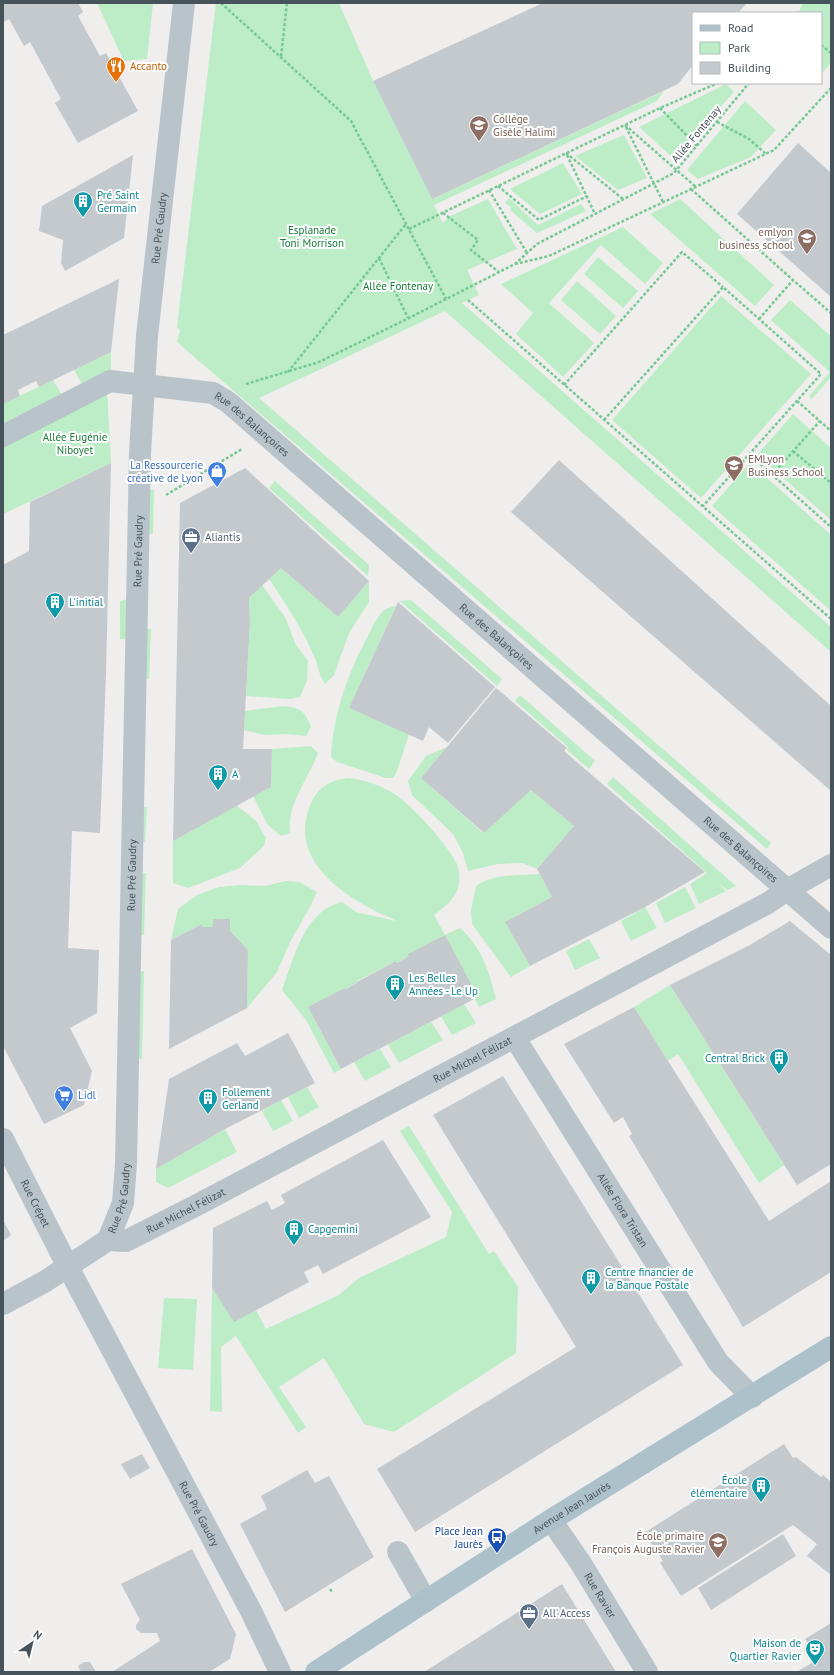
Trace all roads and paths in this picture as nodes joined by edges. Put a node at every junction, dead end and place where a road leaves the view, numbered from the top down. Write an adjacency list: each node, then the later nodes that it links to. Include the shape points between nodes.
1 (184, 3): 43 (street, Rue Pré Gaudry, via 147,336)
2 (221, 3): 6 (path)
3 (287, 3): 6 (path)
4 (822, 47): 5 (path)
5 (831, 53)
6 (281, 57): 27 (path, via 352,121)
7 (716, 84): 10 (path)
8 (748, 84): 11 (path, Allée Fontenay)
9 (831, 88): 15 (path, via 774,150)
10 (660, 108): 12 (path); 13 (path)
11 (717, 122): 13 (path, Allée Fontenay); 15 (path, via 749,139)
12 (625, 125): 14 (path); 16 (path); 17 (path)
13 (697, 146): 16 (path, Allée Fontenay)
14 (566, 153): 18 (path); 22 (path); 23 (path)
15 (766, 154): 19 (path)
16 (677, 170): 17 (path, Allée Fontenay); 19 (path)
17 (654, 183): 23 (path, Allée Fontenay); 24 (path)
18 (498, 186): 21 (path); 22 (path, via 539,220)
19 (696, 187): 20 (path)
20 (691, 189): 24 (path); 33 (path)
21 (489, 190): 25 (path); 29 (path)
22 (587, 196): 26 (path)
23 (623, 199): 26 (path, Allée Fontenay)
24 (663, 202): 31 (path, via 548,256)
25 (443, 213): 28 (path); 32 (path, via 478,240 471,250)
26 (596, 214): 29 (path, Allée Fontenay, via 537,244)
27 (406, 224): 28 (path); 30 (path)
28 (409, 230): 35 (path)
29 (527, 253): 31 (path, Allée Fontenay)
30 (379, 258): 38 (path); 40 (path)
31 (515, 264): 32 (path, Allée Fontenay)
32 (499, 272): 35 (path, Allée Fontenay)
33 (793, 280): 37 (path); 39 (path)
34 (723, 287): 39 (path); 41 (path, via 682,252); 45 (path)
35 (446, 299): 38 (path, Allée Fontenay)
36 (468, 300): 41 (path)
37 (831, 313)
38 (408, 318): 40 (path, Allée Fontenay, via 319,362)
39 (759, 319): 44 (path, via 822,374)
40 (288, 372): 42 (path, Allée Fontenay)
41 (564, 384): 45 (path)
42 (240, 385)
43 (144, 386): 48 (street, via 110,381); 59 (street, Rue des Balançoires, via 213,393 228,402); 63 (street, Rue Pré Gaudry, via 140,461 126,1164 123,1203)
44 (797, 401): 46 (path); 51 (path)
45 (604, 420): 55 (path)
46 (820, 421): 47 (path); 50 (path)
47 (831, 431)
48 (3, 436)
49 (246, 446): 54 (path)
50 (793, 451): 52 (path); 53 (path)
51 (749, 454): 52 (path); 55 (path)
52 (772, 475): 56 (path)
53 (831, 483)
54 (163, 496)
55 (703, 506): 57 (path)
56 (831, 527)
57 (831, 619)
58 (831, 865): 59 (street, Rue Michel Félizat)
59 (786, 890): 60 (street, Rue des Balançoires); 61 (street, Rue Michel Félizat, via 768,903)
60 (831, 928)
61 (515, 1038): 63 (street, Rue Michel Félizat, via 126,1241); 67 (street, Allée Flora Tristan, via 718,1362)
62 (3, 1139): 64 (street, Rue Crépet)
63 (108, 1240): 64 (street, Rue Pré Gaudry)
64 (68, 1267): 65 (street); 73 (street, Rue Pré Gaudry, via 251,1611)
65 (3, 1304)
66 (831, 1347): 67 (main road, Avenue Jean Jaurès)
67 (752, 1397): 68 (main road, Avenue Jean Jaurès)
68 (551, 1520): 72 (main road, Avenue Jean Jaurès); 75 (street, Rue Ravier)
69 (398, 1552): 72 (street)
70 (330, 1589): 71 (path)
71 (333, 1593)
72 (426, 1601): 74 (main road, Avenue Jean Jaurès)
73 (280, 1672)
74 (316, 1672)
75 (647, 1672)

